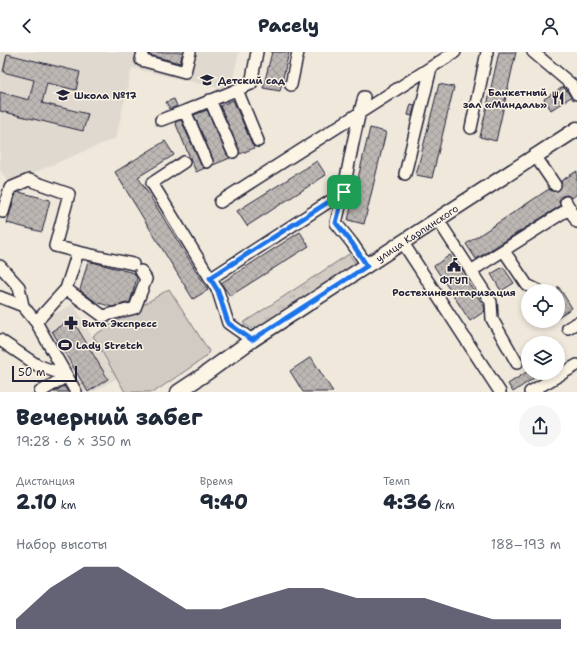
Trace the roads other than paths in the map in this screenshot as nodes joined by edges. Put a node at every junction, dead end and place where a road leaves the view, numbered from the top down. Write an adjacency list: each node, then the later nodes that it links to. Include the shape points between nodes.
1 (143, 52): 2 (street, via 141,60 185,72)
2 (190, 52)
3 (257, 52): 10 (street, via 251,84)
4 (298, 52): 9 (street)
5 (455, 52): 8 (street)
6 (487, 52): 17 (street)
7 (532, 52): 11 (street, via 572,85)
8 (431, 68): 15 (street); 24 (street)
9 (291, 85)
10 (237, 90): 13 (street); 19 (street)
11 (577, 94)
12 (364, 97): 15 (street)
13 (210, 100): 14 (street); 20 (street)
14 (185, 111): 16 (street); 23 (street)
15 (360, 112): 26 (street); 27 (street)
16 (161, 120)
17 (471, 128)
18 (577, 129): 21 (main road, улица Карпинского)
19 (258, 141)
20 (233, 152)
21 (536, 157): 25 (street); 29 (main road, улица Карпинского)
22 (184, 162): 37 (street, via 152,182)
23 (207, 162)
24 (405, 174)
25 (555, 185)
26 (344, 192): 35 (street, via 336,223); 37 (street)
27 (220, 202)
28 (3, 212): 33 (street, via 10,188 29,180 69,194 56,246)
29 (438, 220): 31 (main road, улица Карпинского); 36 (street)
30 (577, 220): 32 (street, via 568,205)
31 (403, 243): 35 (main road, улица Карпинского); 51 (street)
32 (504, 251): 36 (street); 38 (street)
33 (78, 252): 39 (street); 39 (street, via 137,267 146,279 135,308 103,316)
34 (0, 266): 41 (street, via 18,287)
35 (367, 266): 44 (main road, улица Карпинского)
36 (471, 271): 45 (street, via 491,302 492,319)
37 (210, 278): 44 (street, via 218,291 228,323)
38 (526, 284)
39 (66, 289): 42 (street)
40 (0, 297): 41 (street)
41 (23, 306): 42 (street)
42 (36, 322): 47 (street)
43 (0, 340): 47 (street, via 37,365)
44 (252, 340): 50 (main road, улица Карпинского)
45 (517, 363)
46 (577, 365): 52 (street)
47 (67, 376): 48 (street); 49 (street)
48 (40, 392)
49 (76, 392)
50 (178, 392)
51 (500, 392)
52 (530, 392)

